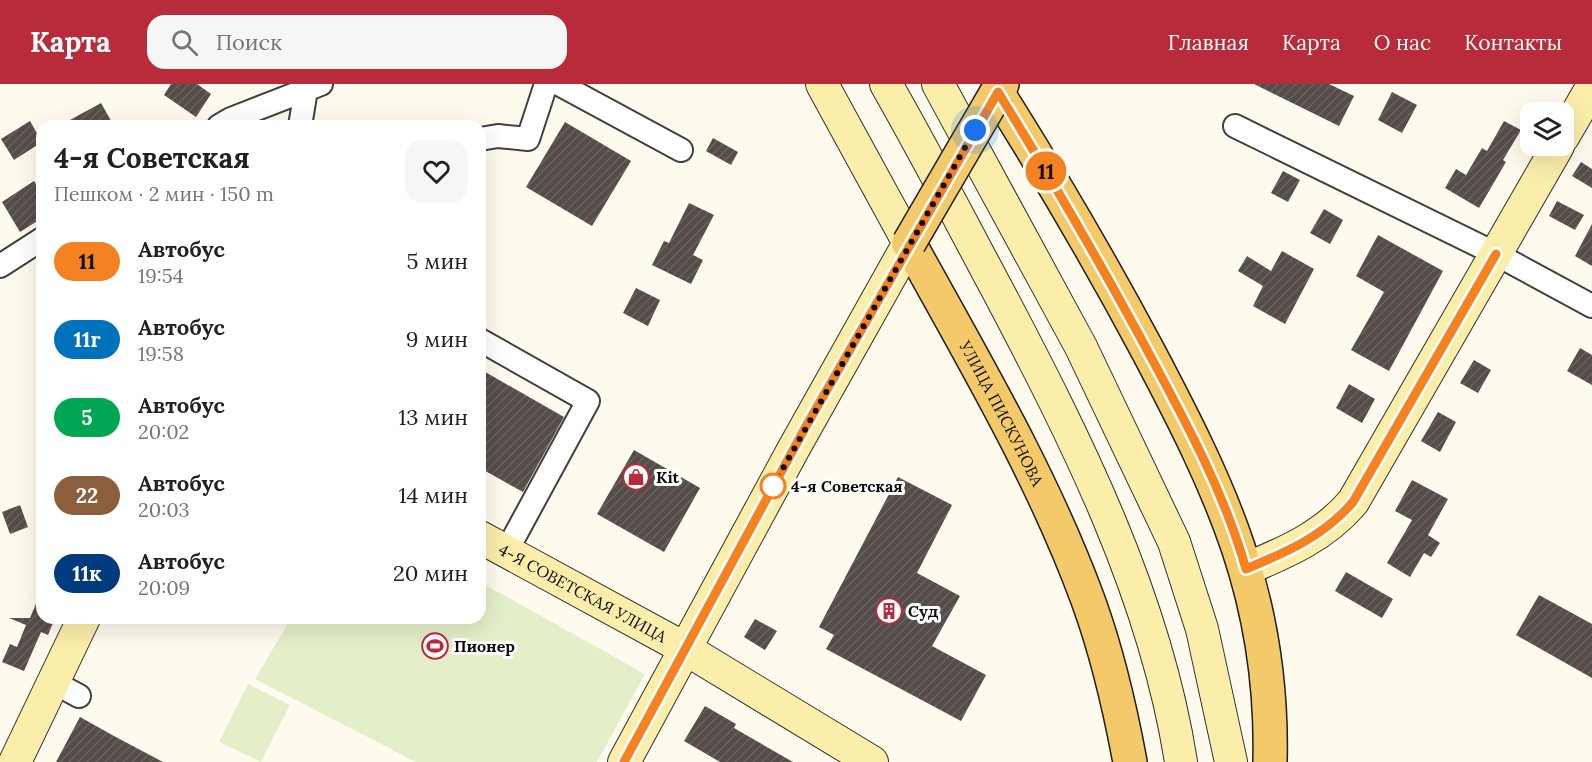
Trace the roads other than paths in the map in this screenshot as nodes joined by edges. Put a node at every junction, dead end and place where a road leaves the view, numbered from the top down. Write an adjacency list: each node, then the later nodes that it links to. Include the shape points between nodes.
1 (546, 84): 13 (street, via 528,139)
2 (559, 84): 14 (street)
3 (822, 84): 17 (main road, УЛИЦА ПИСКУНОВА)
4 (886, 84): 30 (main road, via 1040,370 1090,477 1126,563 1154,647)
5 (938, 84): 31 (main road, via 1081,347 1173,542 1202,629)
6 (311, 86): 10 (street); 11 (street)
7 (998, 87): 17 (main road, bridge); 23 (main road, via 1166,386 1223,503)
8 (1592, 87): 9 (main road)
9 (1574, 118)
10 (229, 120)
11 (302, 120)
12 (1235, 126): 18 (street)
13 (486, 138)
14 (681, 150)
15 (1552, 156): 18 (main road)
16 (36, 243): 19 (street)
17 (909, 243): 25 (main road); 29 (main road, УЛИЦА ПИСКУНОВА, via 1049,504 1089,600)
18 (1496, 254): 20 (street); 23 (main road, via 1353,502 1325,530)
19 (0, 266)
20 (1592, 306)
21 (486, 343): 22 (street, via 588,401)
22 (493, 545): 25 (main road, 4-Я СОВЕТСКАЯ УЛИЦА)
23 (1246, 569): 32 (main road, via 1266,658)
24 (82, 624): 26 (main road, via 66,689)
25 (684, 648): 27 (main road); 28 (main road, 4-Я СОВЕТСКАЯ УЛИЦА)
26 (15, 762)
27 (624, 762)
28 (872, 762)
29 (1130, 762)
30 (1181, 762)
31 (1230, 762)
32 (1270, 762)

